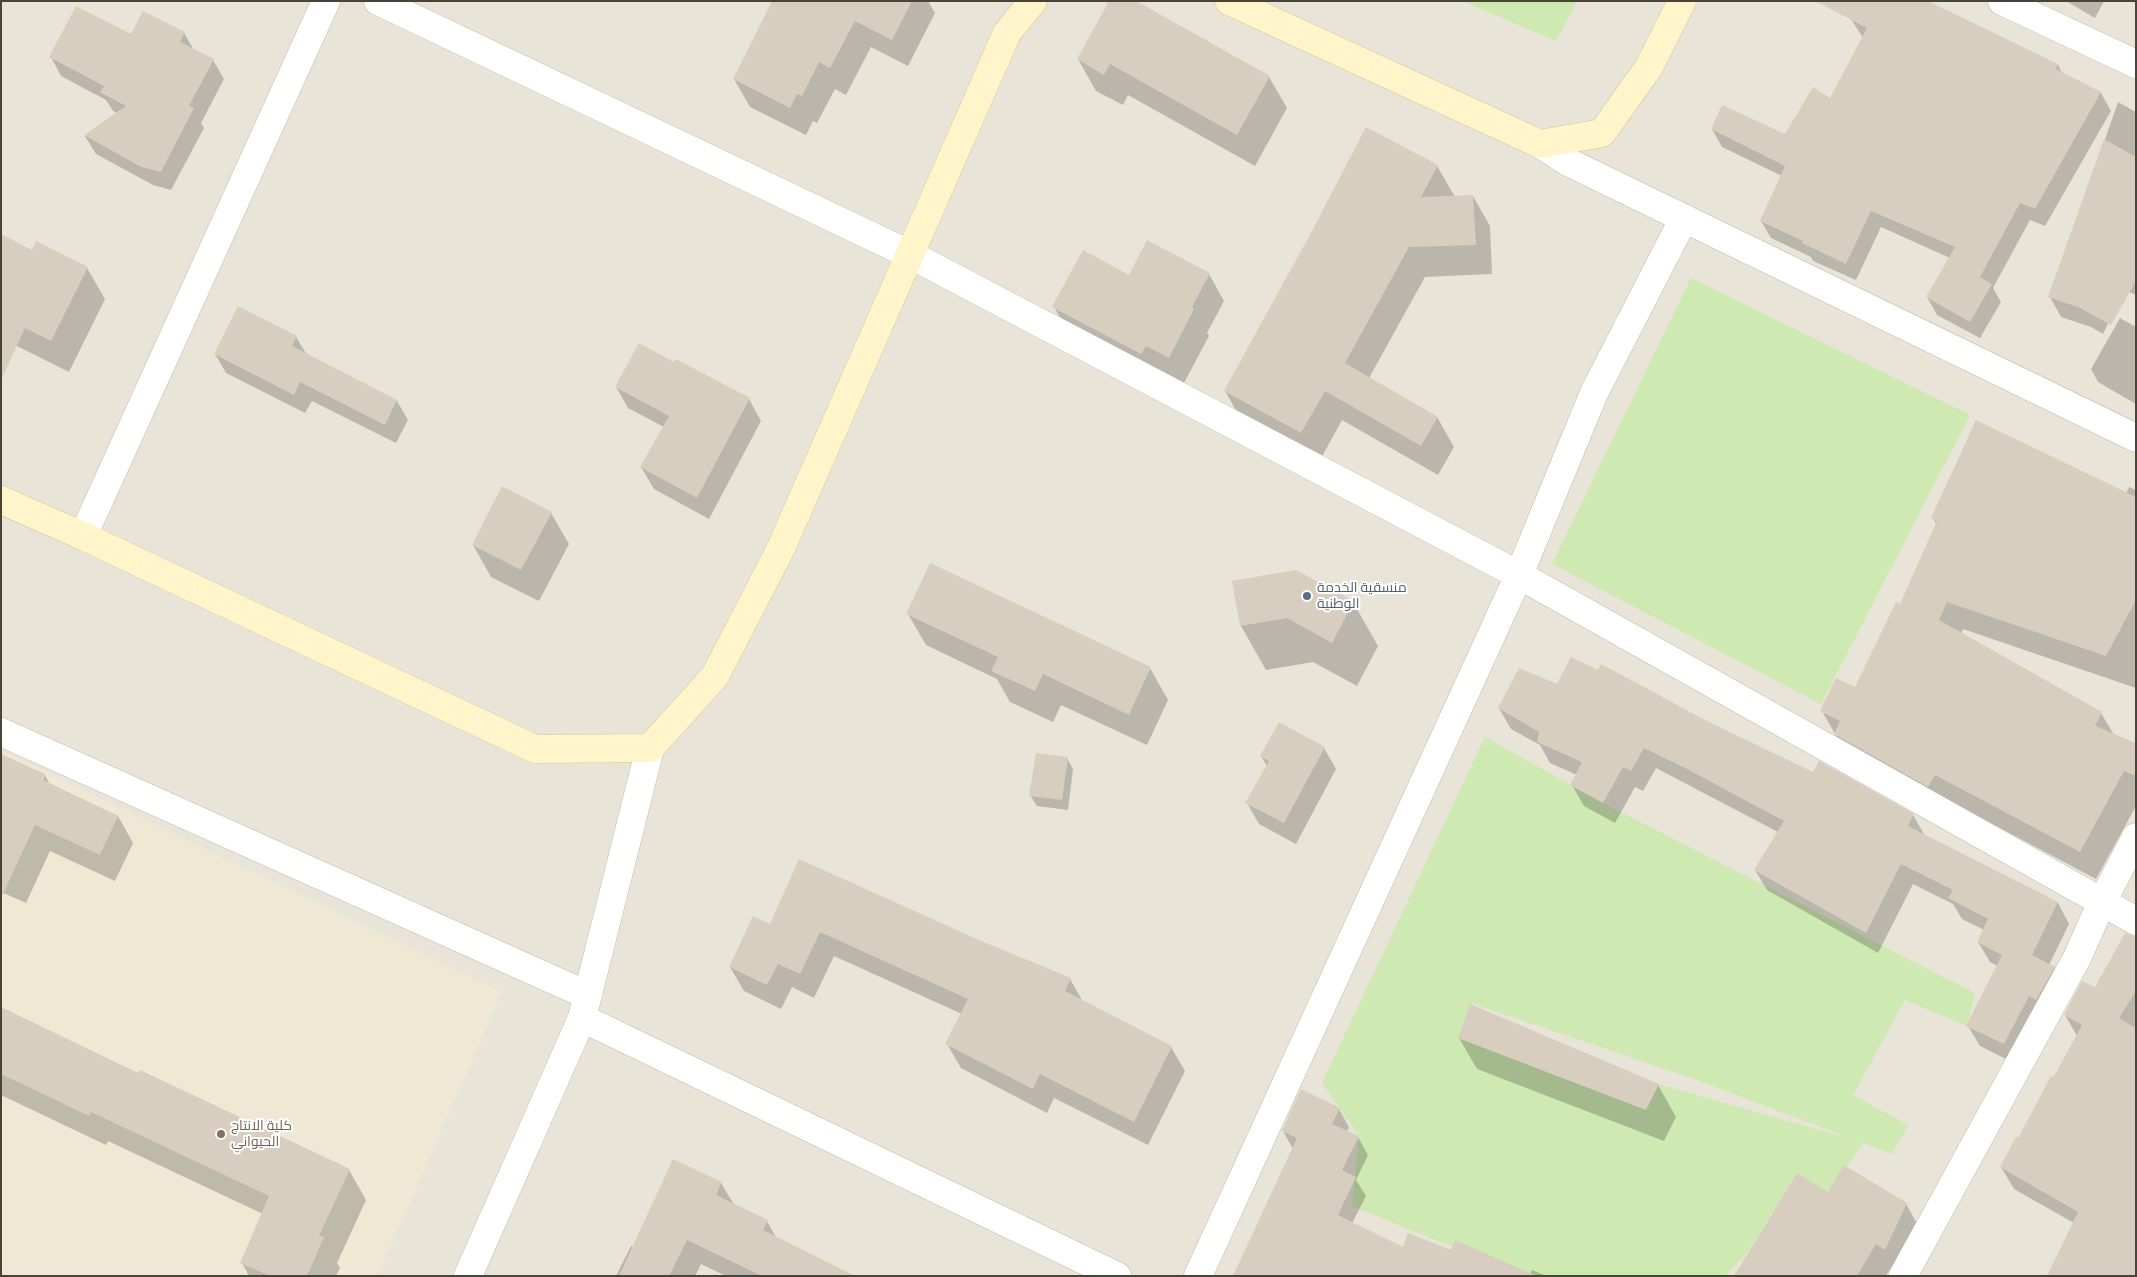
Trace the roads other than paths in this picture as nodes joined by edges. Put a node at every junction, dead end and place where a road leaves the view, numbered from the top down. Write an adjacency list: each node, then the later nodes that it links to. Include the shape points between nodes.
1 (326, 1): 13 (street)
2 (378, 1): 10 (street)
3 (1033, 1): 10 (street, via 1007,33)
4 (1229, 1): 8 (street)
5 (1682, 1): 8 (street, via 1649,67 1602,133)
6 (2002, 1): 7 (street)
7 (2136, 64)
8 (1540, 144): 9 (street, via 1568,162)
9 (1684, 218): 11 (street); 14 (street, via 1594,393)
10 (911, 255): 14 (street); 16 (street, via 781,548 715,676)
11 (2136, 438)
12 (1, 500): 13 (street)
13 (83, 536): 16 (street, via 535,750)
14 (1519, 576): 18 (street); 23 (street)
15 (1, 732): 20 (street)
16 (650, 748): 20 (street)
17 (2136, 837): 18 (street)
18 (2102, 902): 19 (street); 24 (street, via 2077,958)
19 (2136, 921)
20 (585, 1007): 21 (street); 22 (street)
21 (468, 1276)
22 (1117, 1276)
23 (1198, 1276)
24 (1903, 1276)

